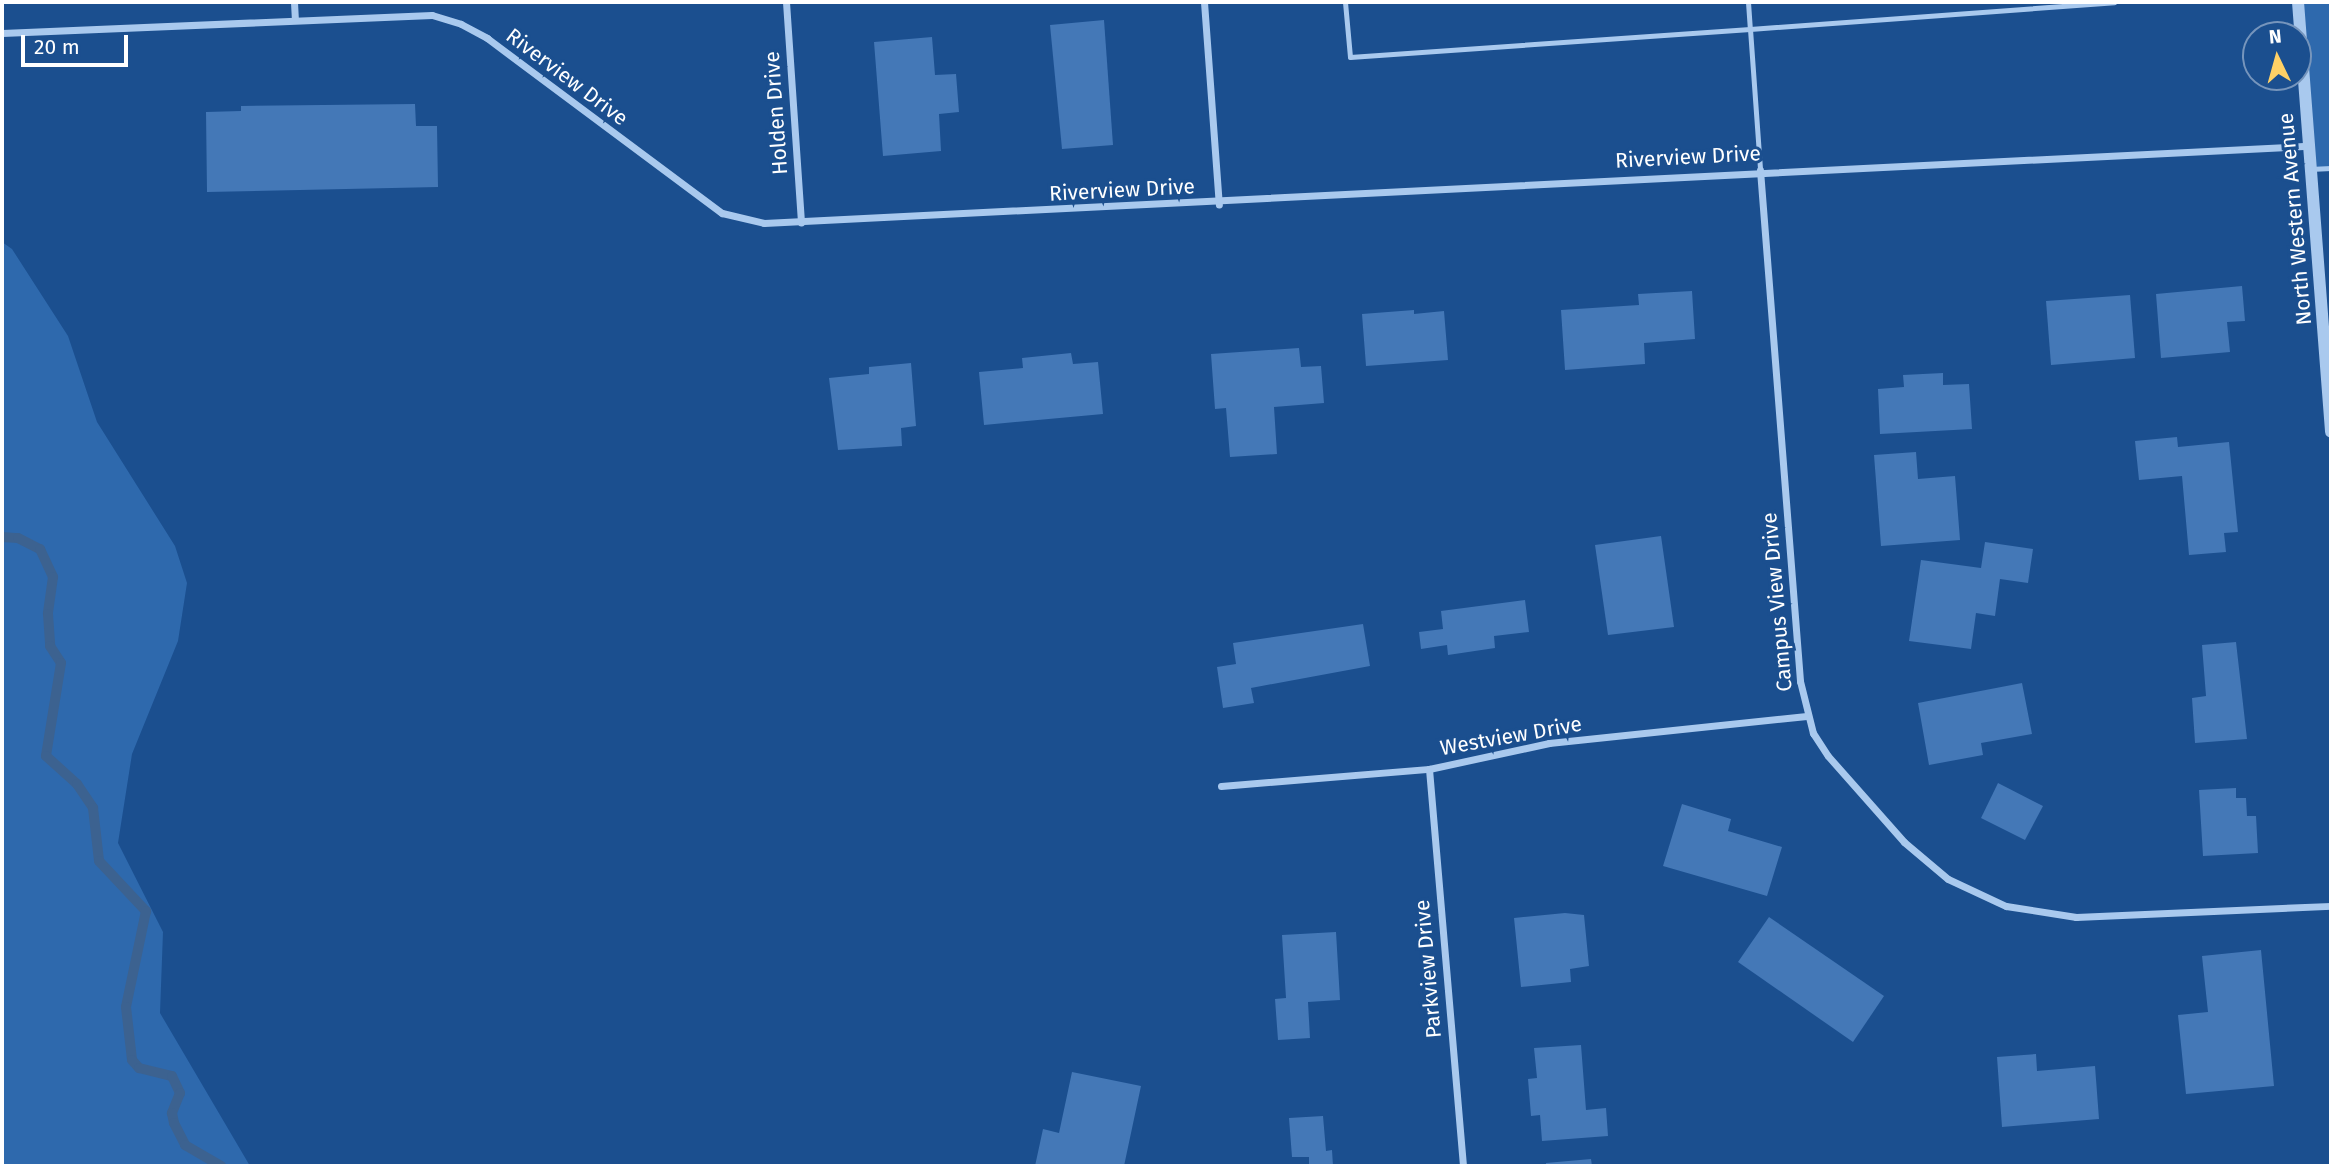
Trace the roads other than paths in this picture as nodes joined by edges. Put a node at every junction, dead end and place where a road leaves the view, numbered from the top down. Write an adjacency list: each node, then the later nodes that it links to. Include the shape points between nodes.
1 (293, 2): 8 (street)
2 (786, 2): 16 (street, Holden Drive)
3 (1204, 2): 15 (street)
4 (1345, 2): 9 (lane, via 1350,57)
5 (1748, 2): 9 (lane)
6 (2114, 2): 9 (lane)
7 (2298, 2): 11 (street, North Western Avenue)
8 (295, 20): 10 (street, Riverview Drive); 16 (street, Riverview Drive, via 432,15 461,23 722,213 764,223)
9 (1750, 29): 14 (lane)
10 (2, 33)
11 (2308, 146): 13 (street, North Western Avenue); 14 (street, Riverview Drive)
12 (2331, 168): 13 (lane)
13 (2310, 169): 17 (street, North Western Avenue)
14 (1760, 170): 15 (street, Riverview Drive); 18 (street, Campus View Drive, via 1798,667)
15 (1219, 204): 16 (street, Riverview Drive)
16 (801, 222)
17 (2331, 432)
18 (1807, 716): 19 (street, Westview Drive, via 1549,743); 21 (street, Campus View Drive, via 1828,756 1904,842 1948,879 2006,906 2076,917)
19 (1429, 769): 20 (street, Westview Drive); 22 (street, Parkview Drive)
20 (1221, 786)
21 (2331, 906)
22 (1463, 1166)

